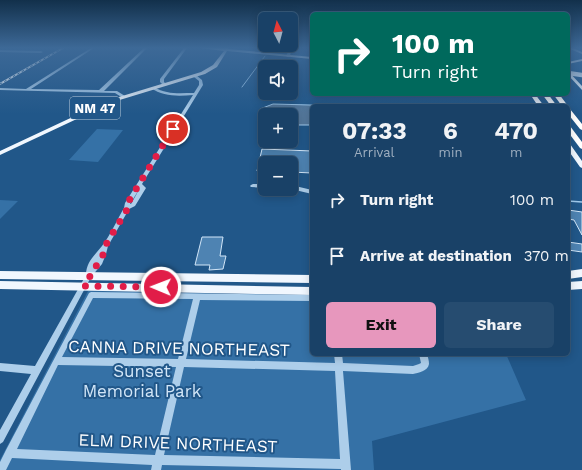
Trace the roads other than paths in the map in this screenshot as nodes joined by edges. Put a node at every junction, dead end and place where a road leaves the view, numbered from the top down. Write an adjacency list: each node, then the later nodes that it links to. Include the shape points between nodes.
1 (58, 70): 13 (street)
2 (123, 70): 14 (street)
3 (169, 70): 9 (street, via 162,79)
4 (208, 70): 6 (main road, NM 47)
5 (570, 74): 8 (main road, bridge)
6 (195, 76): 9 (main road, NM 47); 15 (street, via 202,83)
7 (570, 76): 12 (main road)
8 (582, 76)
9 (165, 85): 10 (main road, NM 47)
10 (153, 88): 15 (street, via 163,94); 16 (main road, NM 47)
11 (0, 89): 13 (street)
12 (582, 89)
13 (26, 90): 14 (street)
14 (100, 92): 16 (street, via 116,92)
15 (195, 94): 31 (street, via 195,100 190,101 162,155 156,159 140,186 143,188 133,205 128,208)
16 (124, 97): 22 (main road, NM 47)
17 (570, 113): 18 (highway)
18 (582, 128)
19 (570, 130): 20 (highway)
20 (582, 147)
21 (570, 148): 23 (main road)
22 (0, 153)
23 (582, 166)
24 (253, 186): 25 (street)
25 (258, 186)
26 (298, 189): 27 (street)
27 (310, 192)
28 (582, 273): 30 (main road)
29 (0, 275): 31 (main road)
30 (570, 275)
31 (89, 276): 32 (main road); 35 (street)
32 (310, 279)
33 (0, 285): 35 (main road)
34 (582, 285): 36 (main road)
35 (84, 286): 37 (main road); 46 (street)
36 (570, 286)
37 (310, 290)
38 (197, 296): 39 (street); 42 (street, via 91,295); 43 (street)
39 (310, 298)
40 (338, 356): 45 (street)
41 (423, 356): 45 (street, CANNA DRIVE NORTHEAST, via 425,364 422,368 413,370)
42 (56, 361): 43 (street, CANNA DRIVE NORTHEAST); 48 (street)
43 (181, 364): 45 (street, CANNA DRIVE NORTHEAST); 49 (street)
44 (0, 367): 46 (street)
45 (339, 367): 50 (street)
46 (37, 370): 47 (street)
47 (0, 439)
48 (9, 453): 49 (street, ELM DRIVE NORTHEAST); 51 (street)
49 (158, 460): 50 (street, ELM DRIVE NORTHEAST); 52 (street)
50 (345, 467)
51 (1, 470)
52 (156, 470)

